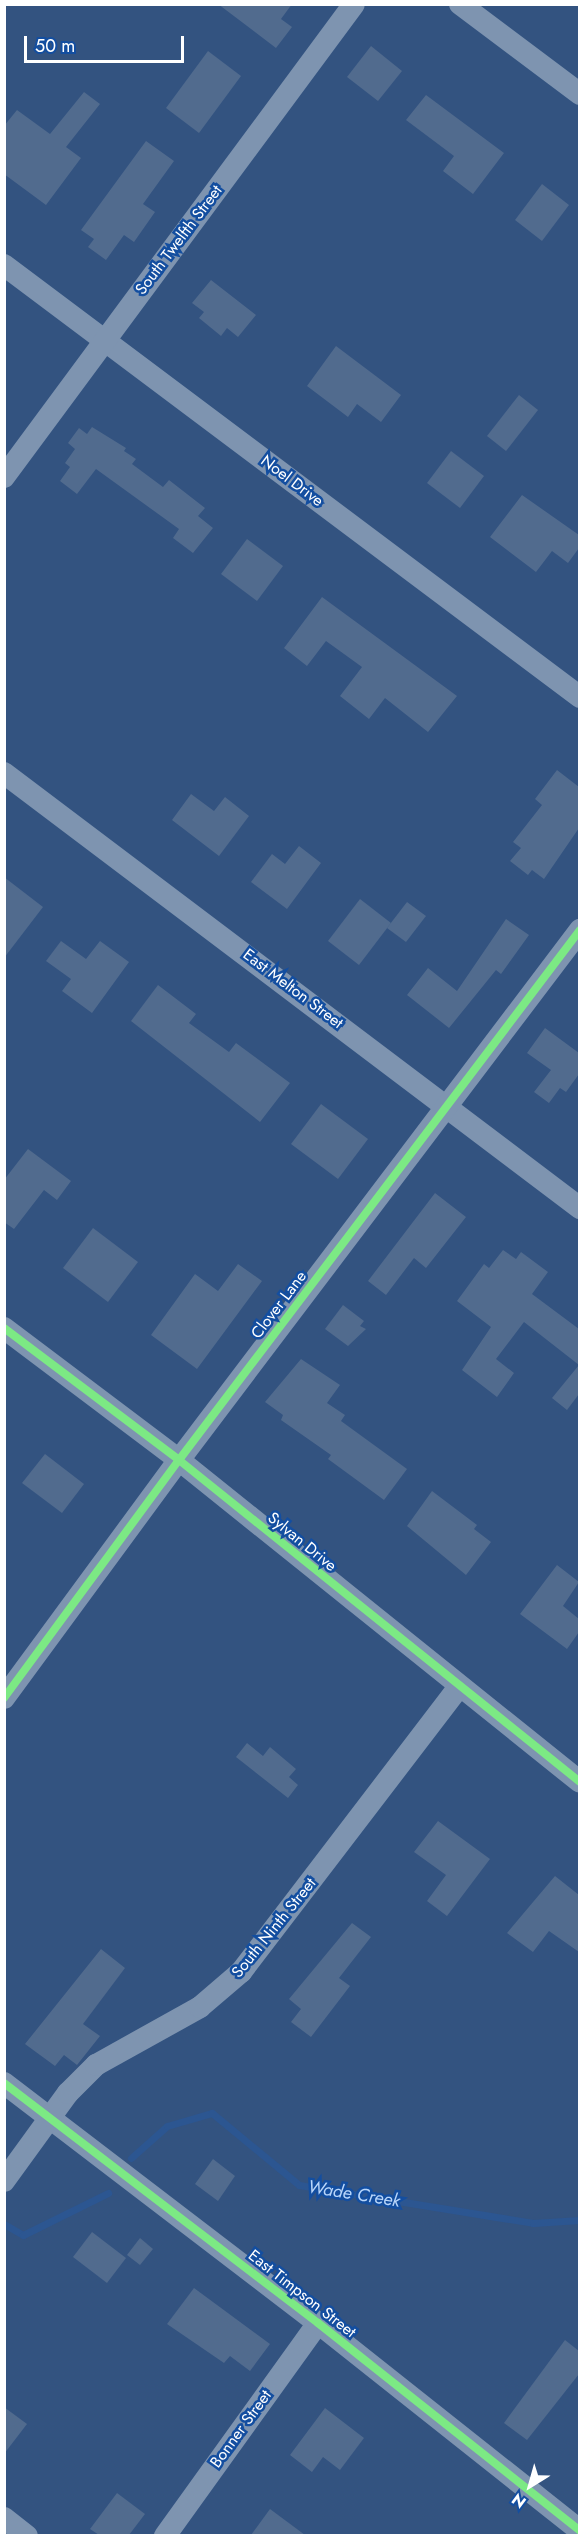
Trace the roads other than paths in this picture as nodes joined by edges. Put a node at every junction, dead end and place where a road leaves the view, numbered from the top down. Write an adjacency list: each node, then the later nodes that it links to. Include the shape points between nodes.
1 (354, 4): 5 (street, South Twelfth Street)
2 (460, 4): 3 (street)
3 (579, 94)
4 (4, 265): 5 (street, Noel Drive)
5 (105, 340): 6 (street, South Twelfth Street); 7 (street, Noel Drive)
6 (4, 477)
7 (579, 697)
8 (4, 773): 10 (street, East Melton Street)
9 (579, 930): 10 (street, Clover Lane)
10 (446, 1106): 11 (street, East Melton Street); 13 (street, Clover Lane)
11 (579, 1208)
12 (4, 1328): 13 (street, Sylvan Drive)
13 (179, 1460): 14 (street, Sylvan Drive); 15 (street, Clover Lane)
14 (459, 1687): 16 (street, Sylvan Drive); 18 (street, South Ninth Street, via 241,1972 200,2007 96,2065)
15 (4, 1698)
16 (579, 1782)
17 (4, 2083): 18 (street, East Timpson Street)
18 (50, 2118): 19 (street, South Ninth Street); 20 (street, East Timpson Street)
19 (4, 2181)
20 (318, 2323): 22 (street, East Timpson Street); 24 (street, Bonner Street)
21 (4, 2517): 23 (street)
22 (579, 2531)
23 (27, 2535)
24 (165, 2535)

